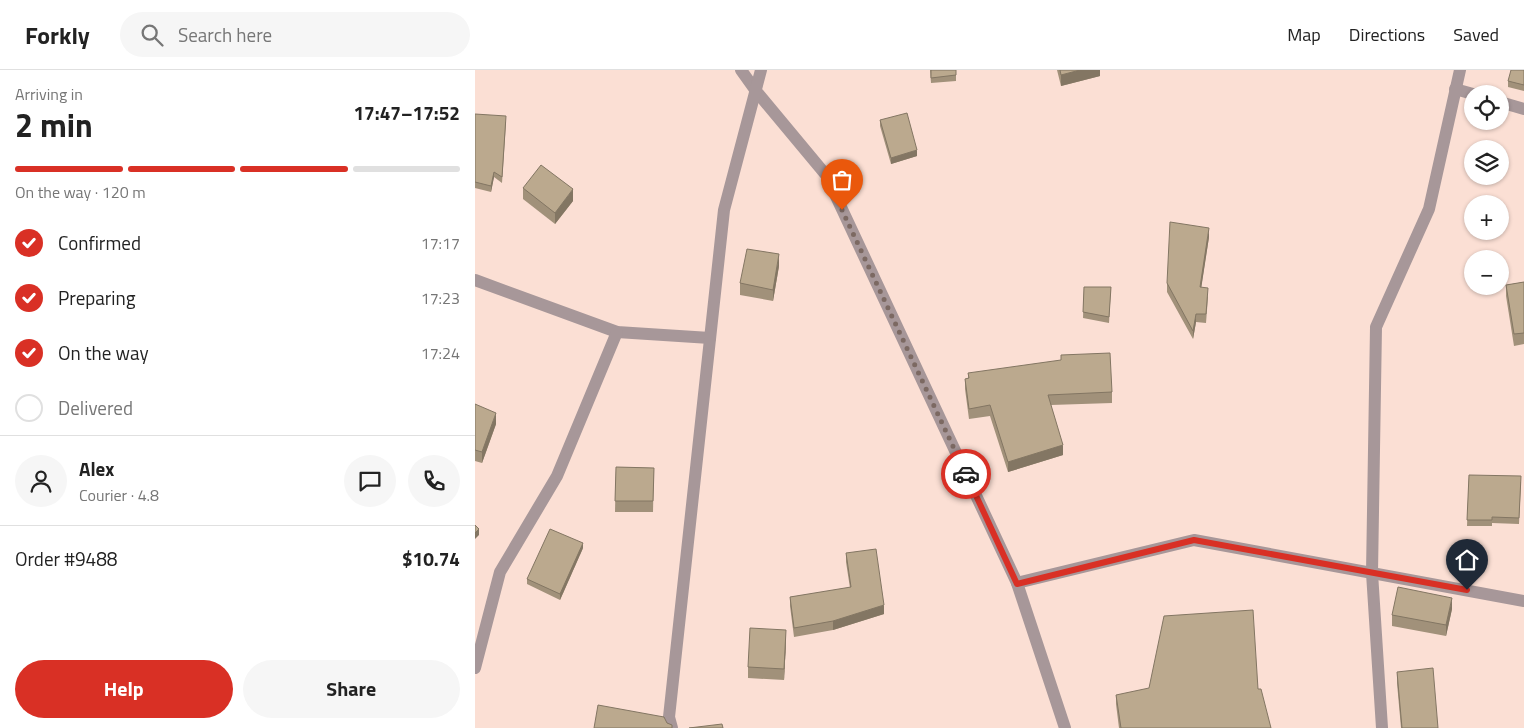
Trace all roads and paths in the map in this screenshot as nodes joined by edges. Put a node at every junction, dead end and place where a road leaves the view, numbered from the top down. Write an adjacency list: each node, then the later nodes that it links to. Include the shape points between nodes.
1 (741, 70): 5 (street)
2 (761, 70): 5 (street)
3 (1460, 70): 4 (street)
4 (1455, 88): 6 (street); 12 (street, via 1429,209 1376,327)
5 (756, 91): 11 (street, via 724,210); 13 (street, via 826,174)
6 (1464, 91)
7 (1509, 105): 8 (street)
8 (1524, 109)
9 (475, 280): 10 (street)
10 (617, 332): 11 (street); 15 (street, via 557,476 500,572)
11 (710, 338): 16 (street, via 669,717)
12 (1371, 573): 13 (street, via 1194,540); 14 (street); 18 (street)
13 (1017, 584): 17 (street)
14 (1524, 601)
15 (475, 668)
16 (672, 728)
17 (1065, 728)
18 (1382, 728)

